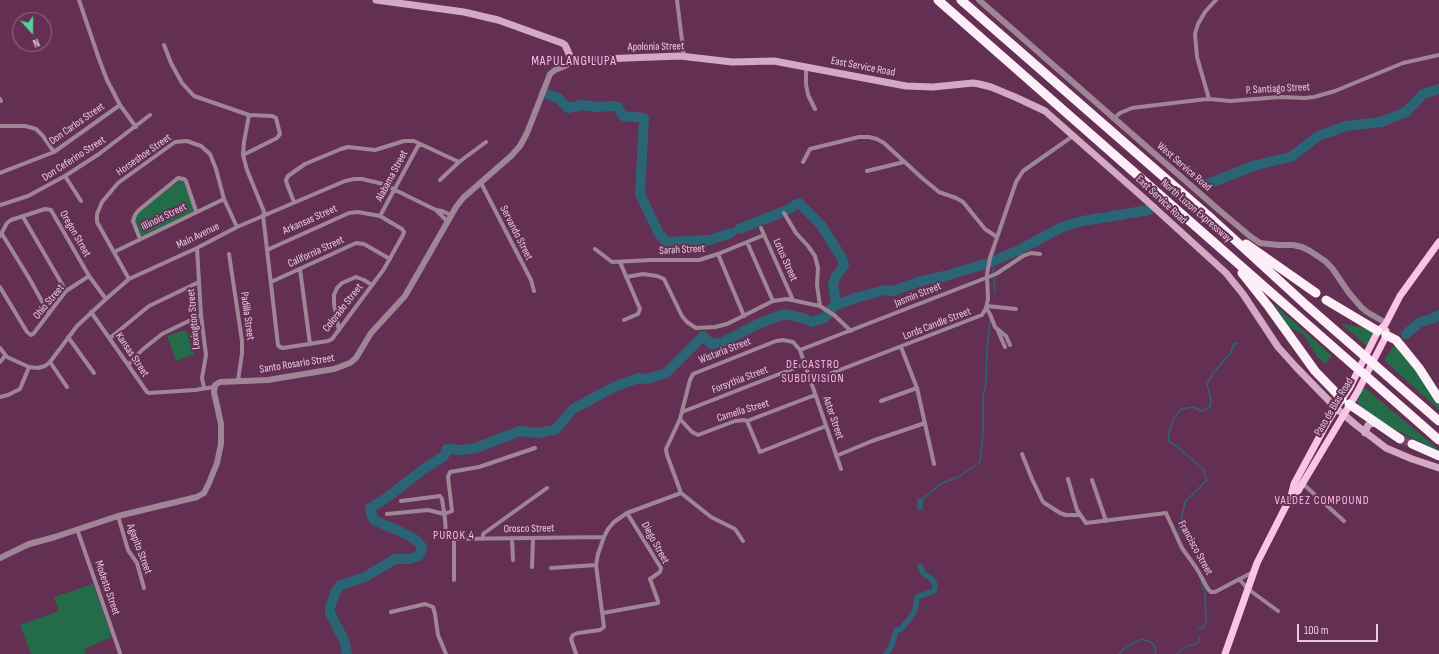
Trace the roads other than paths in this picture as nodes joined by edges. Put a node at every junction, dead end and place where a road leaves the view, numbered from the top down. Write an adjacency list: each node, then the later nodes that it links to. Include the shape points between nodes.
1 (79, 0): 14 (street, via 99,59)
2 (376, 0): 11 (main road, via 464,12 498,20 562,42)
3 (677, 0): 10 (street)
4 (938, 0): 56 (highway, North Luzon Expressway)
5 (961, 0): 46 (highway, North Luzon Expressway)
6 (979, 0): 18 (street, West Service Road)
7 (1216, 0): 13 (street, via 1205,12 1195,34 1197,57)
8 (164, 45): 17 (street, via 182,83 194,96)
9 (1439, 55): 13 (street, P. Santiago Street, via 1403,63 1314,97)
10 (684, 56): 11 (main road, Apolonia Street); 12 (main road, Apolonia Street, via 732,62 774,61)
11 (572, 59): 33 (street, Santo Rosario Street, via 550,74 520,146)
12 (806, 67): 15 (street, via 808,95); 21 (main road, East Service Road, via 906,86 933,87 973,83 991,87 1045,112)
13 (1208, 100): 18 (street, P. Santiago Street, via 1132,108)
14 (120, 105): 20 (street); 24 (street, Don Carlos Street)
15 (815, 110)
16 (150, 115): 20 (street, Don Ceferino Street)
17 (249, 115): 25 (street); 25 (street, via 274,117 280,134 275,140)
18 (1113, 118): 91 (street, West Service Road, via 1251,237 1260,243 1302,247 1325,261 1354,300)
19 (0, 126): 24 (street, via 25,126 36,129)
20 (136, 127): 31 (street, Don Ceferino Street)
21 (1072, 136): 52 (street, via 1021,174); 120 (main road, East Service Road, via 1235,283 1278,346)
22 (486, 142): 26 (street)
23 (419, 144): 26 (street); 34 (street, Alabama Street); 37 (street, via 404,140 375,150 348,147 305,164 291,173 286,180)
24 (54, 152): 30 (street, Don Carlos Street)
25 (243, 155): 42 (street, Colorado Street)
26 (459, 162): 32 (street)
27 (803, 162): 28 (street, via 810,149 869,137 884,143)
28 (904, 162): 29 (street); 52 (street, via 939,192 963,202 985,229)
29 (867, 172)
30 (0, 173)
31 (65, 176): 36 (street); 38 (street, Don Ceferino Street, via 28,196)
32 (440, 180)
33 (480, 183): 45 (street, Santo Rosario Street, via 463,198); 75 (street, Servando Street)
34 (395, 189): 37 (street, Main Avenue, via 371,180 354,179); 39 (street, Main Avenue); 44 (street, Alabama Street)
35 (224, 199): 40 (street, Illinois Street); 47 (street, Horseshoe Street); 60 (street, Horseshoe Street, via 210,154 201,146 187,140 175,142 118,183 102,202 97,222)
36 (82, 201)
37 (294, 202): 42 (street, Main Avenue)
38 (0, 204)
39 (436, 210): 45 (street, Main Avenue); 45 (street, Main Avenue, via 442,211)
40 (196, 211): 53 (street, Illinois Street); 53 (street, via 186,182 178,178 135,215 134,226)
41 (784, 213): 82 (street, via 815,256)
42 (264, 215): 47 (street, Main Avenue); 59 (street, Colorado Street)
43 (22, 216): 50 (street, Oregon Street, via 7,223); 67 (street, Oregon Street, via 45,209 51,210); 76 (street)
44 (380, 216): 49 (street, Arkansas Street); 59 (street, Arkansas Street, via 349,213)
45 (449, 218): 109 (street, Santo Rosario Street, via 405,296 371,333 356,358 350,363 303,375)
46 (1212, 219): 77 (highway); 125 (highway, North Luzon Expressway)
47 (237, 227): 57 (street, Main Avenue)
48 (761, 228): 51 (street, Lotus Street)
49 (404, 232): 64 (street, Colorado Street)
50 (1, 235): 86 (street)
51 (764, 235): 54 (street, Sarah Street); 79 (street, Lotus Street)
52 (997, 237): 69 (street, via 990,258)
53 (140, 239): 60 (street, Illinois Street)
54 (747, 242): 62 (street, Sarah Street); 81 (street)
55 (1439, 242): 91 (main road, Paso de Blas Road, via 1400,296)
56 (1218, 245): 119 (highway, via 1257,291 1315,371); 131 (highway, North Luzon Expressway)
57 (196, 248): 70 (street, Main Avenue); 71 (street, Lexington Street)
58 (595, 249): 65 (street, Sarah Street, via 609,261)
59 (267, 250): 72 (street, Colorado Street)
60 (114, 252): 70 (street, Horseshoe Street)
61 (229, 254): 109 (street, Padilla Street, via 242,340)
62 (718, 254): 65 (street, Sarah Street, via 699,260); 88 (street)
63 (1040, 254): 69 (street, Jasmin Street, via 1031,253 1023,256)
64 (390, 259): 66 (street, California Street, via 360,243); 73 (street, Colorado Street)
65 (620, 262): 68 (street)
66 (300, 269): 72 (street, California Street); 96 (street)
67 (89, 276): 76 (street, Ohio Street); 78 (street, Oregon Street)
68 (626, 277): 88 (street, via 644,274 664,279 682,316 696,328 727,324); 89 (street, via 640,308 638,314)
69 (988, 277): 83 (street); 93 (street, Jasmin Street)
70 (129, 279): 78 (street, Main Avenue)
71 (199, 282): 87 (street, Lexington Street); 95 (street, via 149,306)
72 (271, 282): 96 (street, Colorado Street, via 279,346 283,348)
73 (372, 285): 92 (street, Colorado Street); 92 (street, via 356,277 337,288 334,304)
74 (0, 287): 86 (street, Ohio Street, via 29,334 34,333)
75 (534, 290)
76 (66, 291): 86 (street, Ohio Street)
77 (1316, 293)
78 (106, 298): 85 (street, Main Avenue)
79 (793, 300): 81 (street); 82 (street)
80 (1326, 300): 91 (highway)
81 (773, 301): 88 (street)
82 (820, 306): 93 (street)
83 (986, 307): 84 (street); 90 (street); 100 (street, Lords Candle Street, via 979,317)
84 (1016, 309)
85 (91, 312): 94 (street, Main Avenue); 95 (street, Kansas Street)
86 (49, 314)
87 (201, 315): 106 (street, via 162,334); 113 (street, Lexington Street, via 206,355 202,378)
88 (744, 316)
89 (624, 320)
90 (997, 328): 97 (street, via 1006,336); 98 (street)
91 (1384, 328): 117 (highway, via 1419,368); 119 (main road, Paso de Blas Road, via 1369,349 1350,387); 119 (main road, Paso de Blas Road, via 1377,354 1358,391)
92 (339, 330): 96 (street, Colorado Street, via 328,341)
93 (851, 331): 101 (street, Jasmin Street)
94 (68, 337): 104 (street, Main Avenue); 108 (street)
95 (110, 338): 106 (street, Kansas Street)
96 (310, 344)
97 (1010, 345)
98 (1005, 347)
99 (0, 348): 102 (street)
100 (901, 348): 110 (street, Lords Candle Street); 114 (street)
101 (800, 350): 105 (street, Aster Street); 121 (street, Wistaria Street, via 789,340 776,341 693,374)
102 (5, 356): 103 (street); 107 (street)
103 (0, 362)
104 (50, 362): 107 (street, via 38,368); 111 (street)
105 (805, 364): 110 (street, Aster Street); 121 (street, Forsythia Street)
106 (128, 365): 113 (street, Kansas Street, via 145,390 150,393)
107 (29, 367): 116 (street, via 20,389)
108 (94, 373)
109 (238, 381): 112 (street, Santo Rosario Street, via 220,382)
110 (811, 381): 115 (street, Aster Street)
111 (67, 387)
112 (214, 387): 113 (street, Kansas Street); 151 (street, via 221,424 221,444 217,464 204,493)
113 (204, 388)
114 (917, 388): 118 (street); 126 (street)
115 (816, 395): 124 (street, Camella Street); 128 (street, Aster Street)
116 (0, 397)
117 (1439, 399)
118 (881, 401)
119 (1346, 402): 120 (main road, Paso de Blas Road); 122 (main road, Paso de Blas Road); 127 (highway)
120 (1336, 408): 122 (main road, East Service Road); 145 (main road, Paso de Blas Road, via 1294,484)
121 (682, 412): 123 (street)
122 (1343, 414): 129 (main road, East Service Road); 142 (main road, Paso de Blas Road)
123 (680, 419): 124 (street, Camella Street, via 698,435 735,421); 144 (street, via 666,449)
124 (747, 421): 128 (street, via 760,452)
125 (1439, 421)
126 (925, 423): 135 (street); 137 (street)
127 (1375, 423): 129 (main road, via 1368,425); 130 (highway)
128 (826, 426): 135 (street, Aster Street)
129 (1365, 433): 138 (main road, East Service Road, via 1395,452)
130 (1400, 439)
131 (1439, 440)
132 (1412, 444): 136 (highway)
133 (535, 448): 149 (street, via 479,467 450,472 448,477 452,511)
134 (1022, 454): 150 (street, via 1043,502 1060,513)
135 (836, 456): 139 (street, Aster Street)
136 (1439, 456)
137 (934, 464)
138 (1439, 468)
139 (841, 469)
140 (1068, 479): 150 (street)
141 (1092, 480): 152 (street)
142 (1302, 483): 145 (main road, Paso de Blas Road, via 1298,491); 153 (street)
143 (547, 488): 157 (street, via 483,534)
144 (681, 493): 147 (street); 160 (street, via 711,517 735,529)
145 (1291, 496): 166 (main road, Paso de Blas Road)
146 (401, 501): 149 (street, via 440,496)
147 (627, 513): 155 (street, via 614,522); 173 (street, Diego Street, via 661,568 660,572 650,579 658,603)
148 (387, 514): 149 (street, via 428,510)
149 (444, 514): 156 (street, via 447,537)
150 (1080, 515): 152 (street, Francisco Street, via 1086,523)
151 (118, 516): 154 (street); 169 (street, Agapito Street, via 128,550 137,563)
152 (1106, 521): 167 (street, Francisco Street, via 1166,513 1182,548 1211,592)
153 (1344, 521)
154 (77, 530): 161 (street, via 28,544); 174 (street, Modesto Street)
155 (604, 537): 159 (street, Orosco Street); 163 (street)
156 (454, 539): 157 (street, Orosco Street); 168 (street)
157 (483, 539): 158 (street, Orosco Street)
158 (512, 539): 159 (street, Orosco Street); 162 (street)
159 (533, 539): 164 (street)
160 (743, 541)
161 (0, 558)
162 (513, 560)
163 (596, 565): 165 (street); 173 (street)
164 (532, 567)
165 (551, 568)
166 (1254, 572): 167 (street, Francisco Street); 170 (main road, Paso de Blas Road)
167 (1239, 579): 170 (street)
168 (454, 580)
169 (144, 588)
170 (1248, 589): 171 (street); 177 (main road, Paso de Blas Road)
171 (1278, 611)
172 (391, 612): 175 (street, via 425,604 432,607 438,635)
173 (603, 613): 176 (street, via 603,629 573,635 571,639)
174 (120, 653)
175 (446, 654)
176 (576, 654)
177 (1224, 654)

